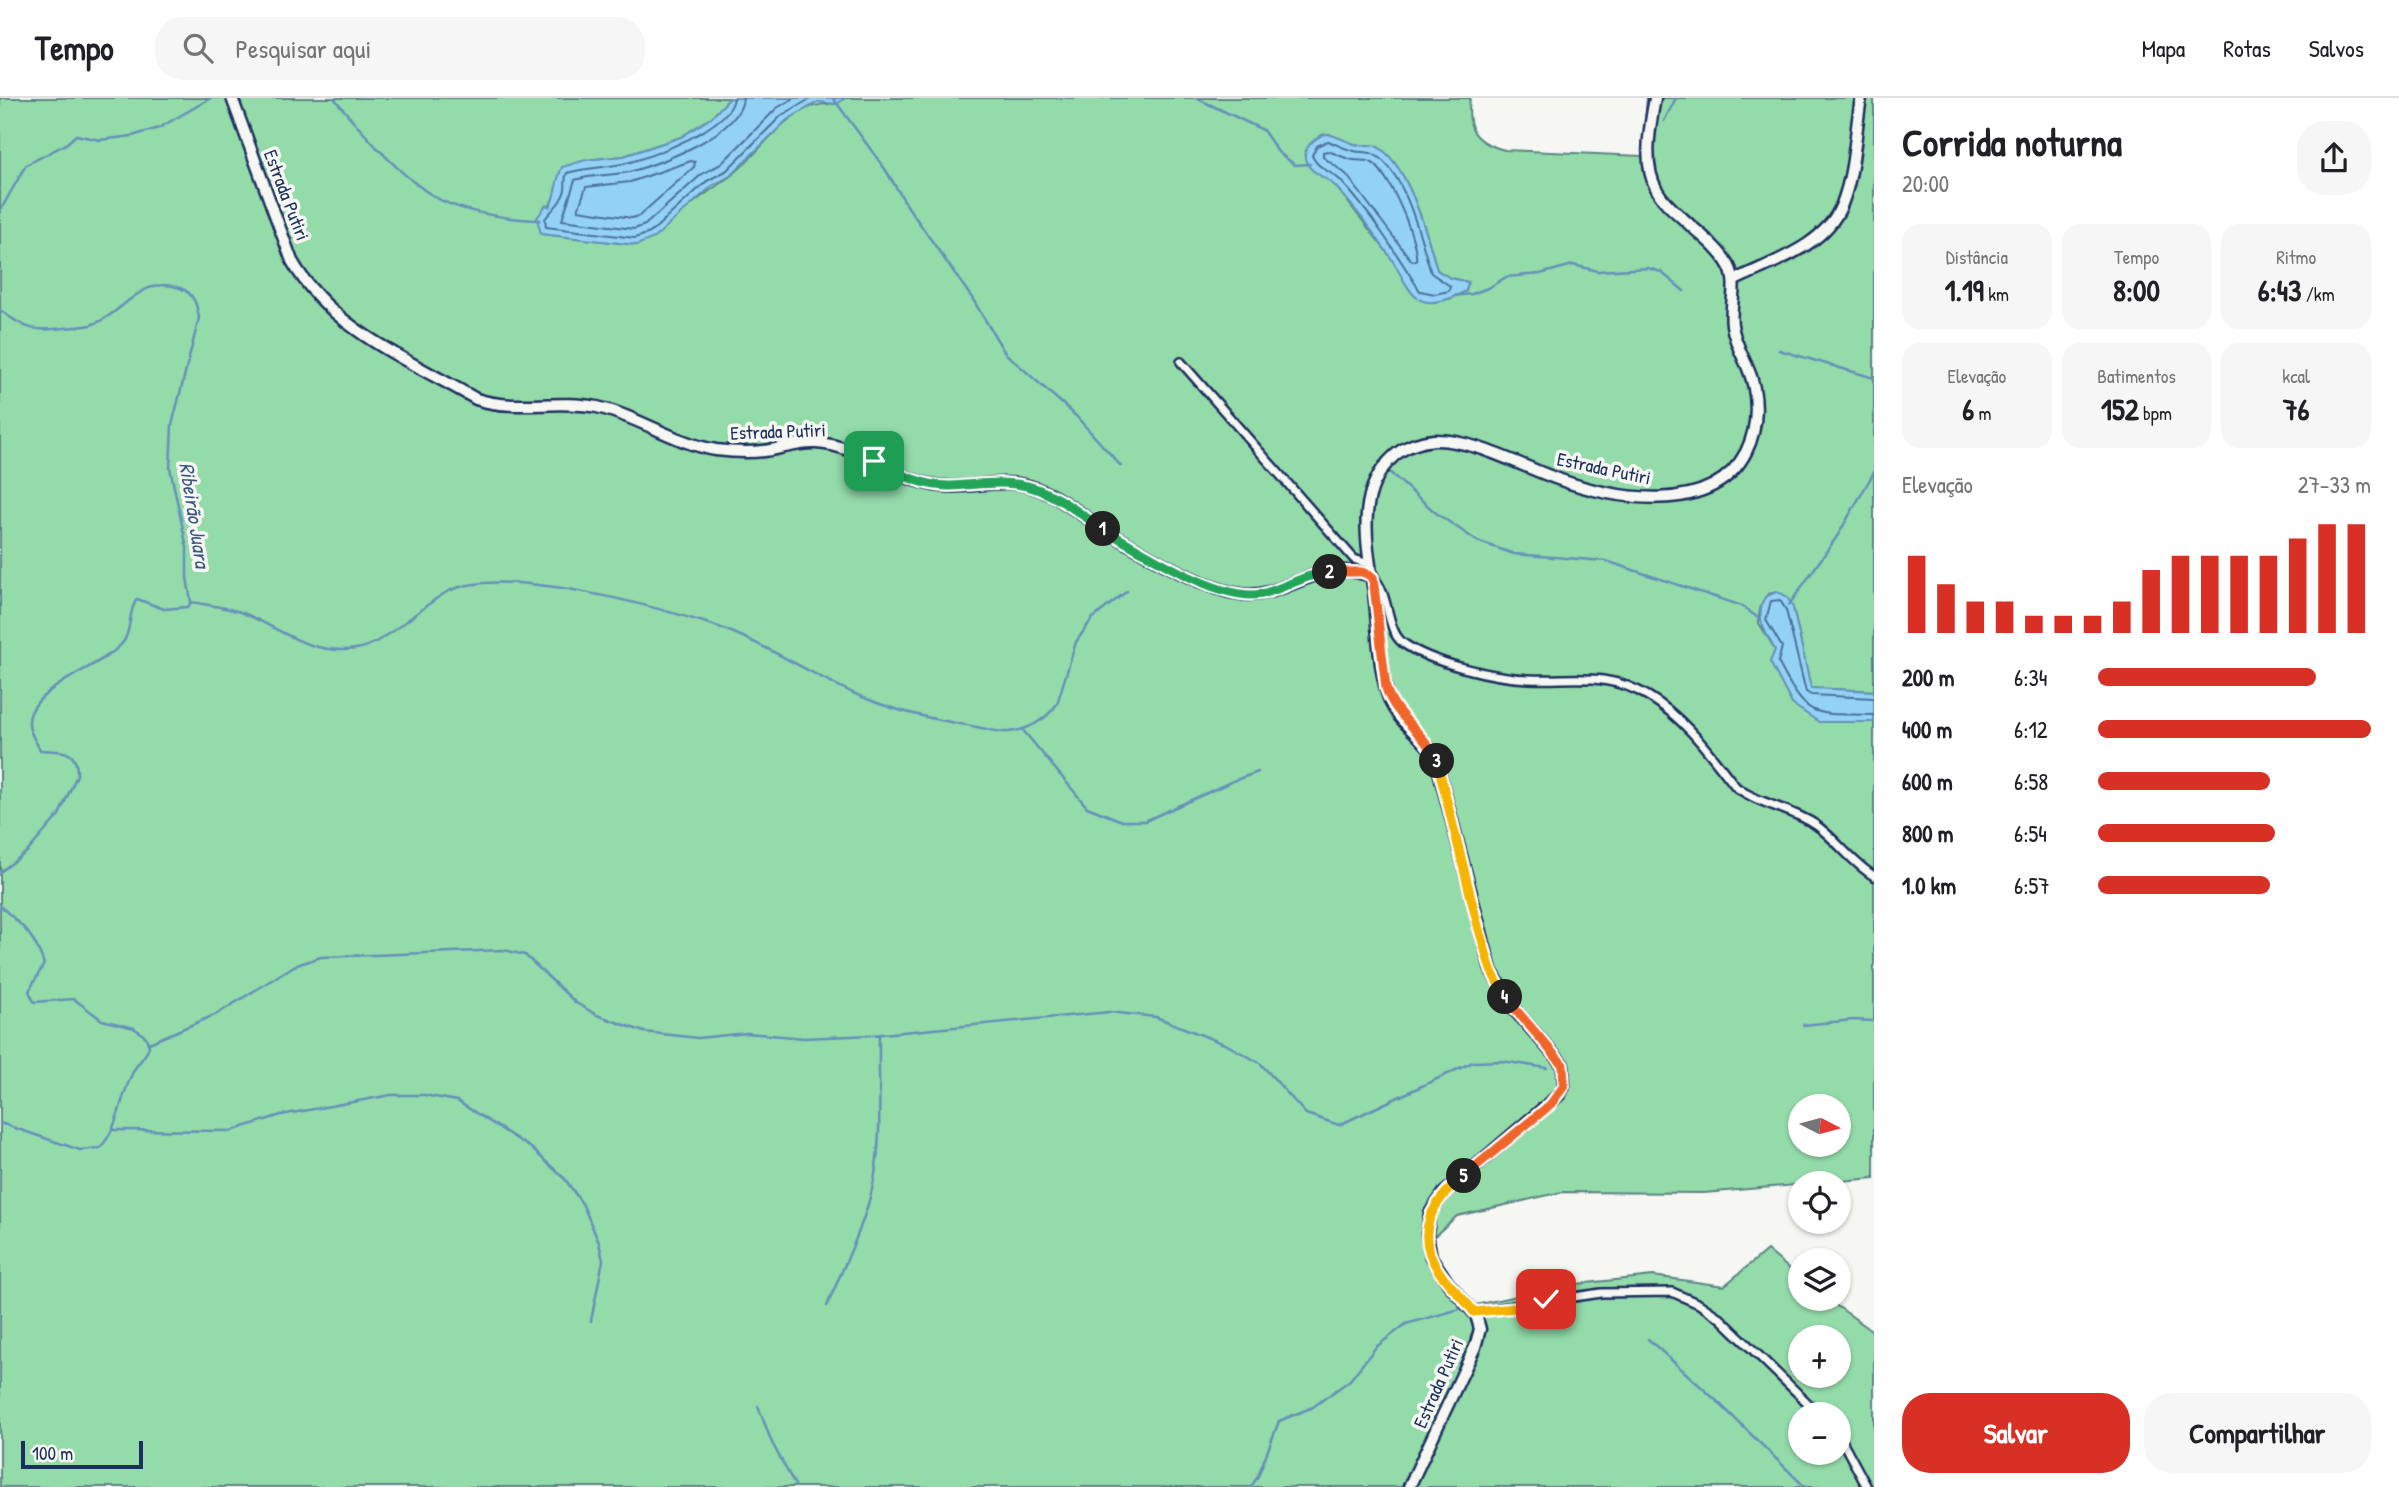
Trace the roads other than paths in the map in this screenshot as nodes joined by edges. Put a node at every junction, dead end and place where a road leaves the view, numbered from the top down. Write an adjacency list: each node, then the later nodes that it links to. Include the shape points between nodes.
1 (232, 98): 7 (street, Estrada Putiri, via 303,280 344,321 477,399 496,406 596,407 714,450 765,451 815,443 834,446 930,485 1004,482 1028,486 1194,580 1240,594 1261,594 1327,572 1362,572)
2 (1655, 98): 4 (street, via 1650,125 1651,180 1669,205 1718,251)
3 (1861, 98): 4 (street, via 1837,213 1803,246)
4 (1735, 280): 6 (street, Estrada Putiri, via 1732,330 1753,381 1755,415 1746,452 1730,474 1692,495 1655,497 1573,484 1469,447 1422,441 1398,453 1373,483 1366,508)
5 (1181, 362): 6 (street, via 1354,559)
6 (1371, 565): 7 (street, Estrada Putiri)
7 (1373, 577): 8 (street, via 1383,590 1395,633 1403,643 1462,668 1495,676 1595,677 1646,694 1677,717 1736,787 1816,825 1856,865); 9 (street, Estrada Putiri, via 1386,688 1397,713 1435,756 1491,970 1513,1008 1558,1059 1565,1075 1564,1086 1550,1105 1444,1193 1430,1213 1431,1256)
8 (1874, 876)
9 (1474, 1312): 10 (street, via 1601,1293 1672,1292 1720,1318); 12 (street, Estrada Putiri, via 1480,1329 1475,1347)
10 (1807, 1402)
11 (1851, 1457): 13 (street)
12 (1409, 1487)
13 (1867, 1487)

